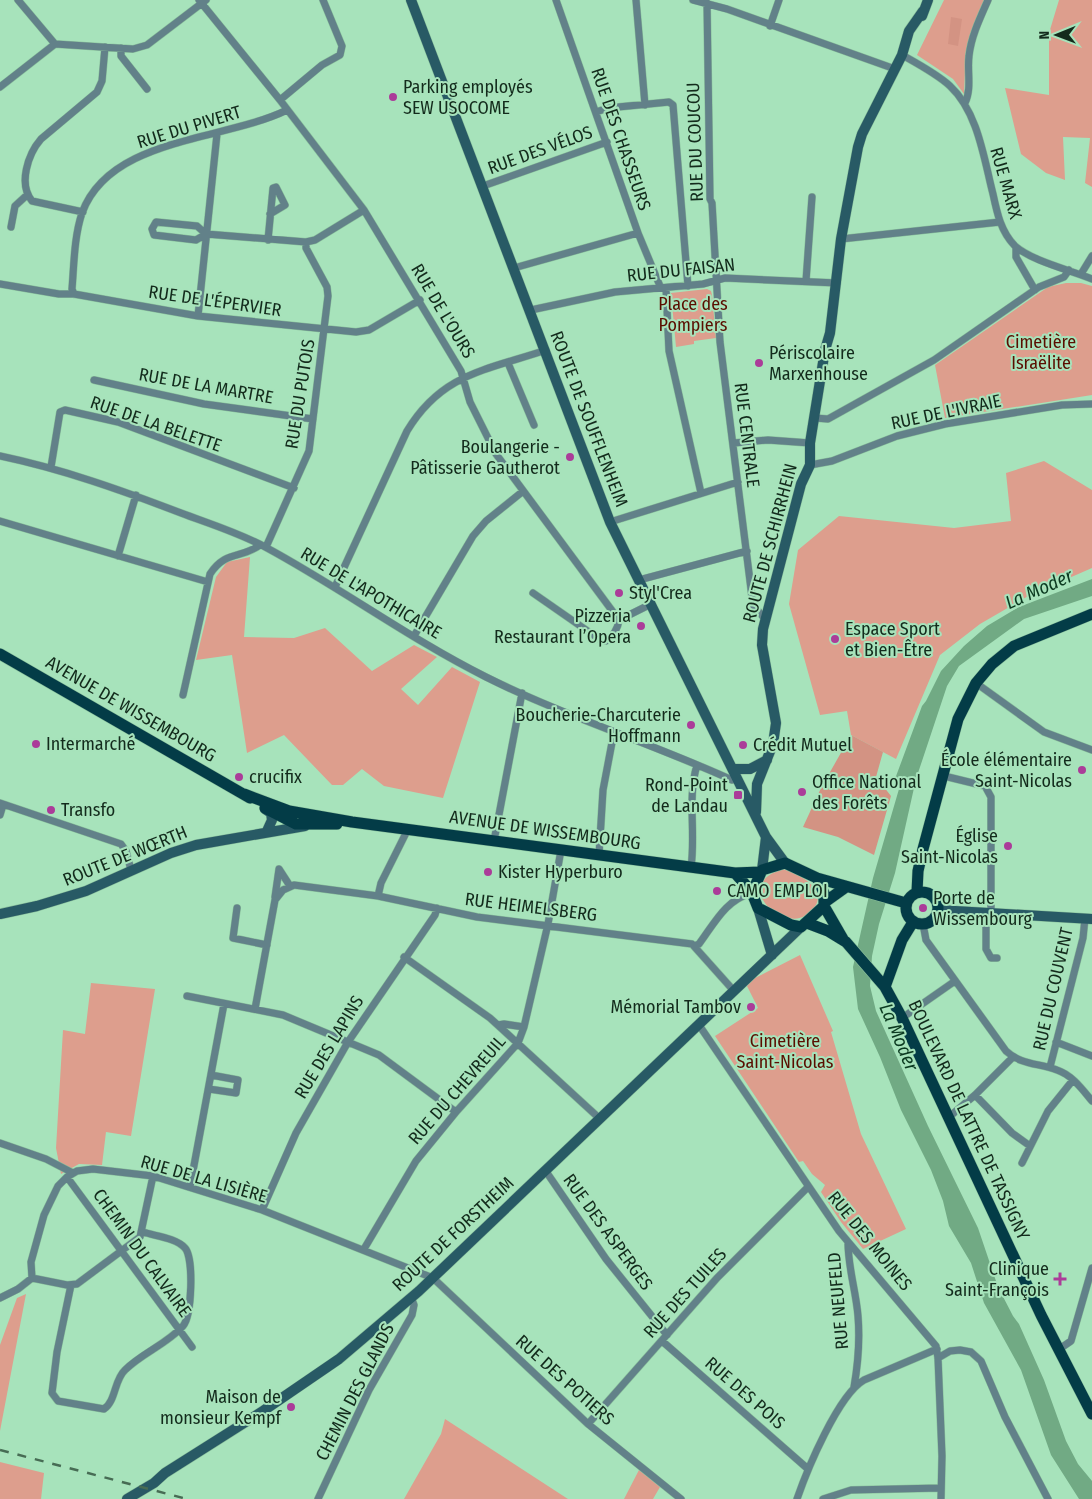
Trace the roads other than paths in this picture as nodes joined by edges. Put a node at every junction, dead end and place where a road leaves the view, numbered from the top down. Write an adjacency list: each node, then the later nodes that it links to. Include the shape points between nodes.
1 (18, 0): 14 (street)
2 (323, 0): 21 (street, via 342,46 340,55 322,65)
3 (411, 0): 28 (street, ROUTE DE SOUFFLENHEIM)
4 (556, 0): 25 (street, RUE DES CHASSEURS)
5 (636, 0): 23 (street)
6 (693, 0): 11 (street)
7 (779, 0): 13 (street)
8 (928, 0): 17 (street, ROUTE DE SCHIRRHEIN)
9 (988, 0): 22 (street, RUE MARX, via 969,54)
10 (202, 1): 16 (street, via 147,45); 21 (street, RUE DE L'OURS)
11 (707, 3): 12 (street); 47 (street, RUE DU COUCOU, via 710,200)
12 (719, 3): 13 (street)
13 (770, 26): 18 (street)
14 (55, 44): 15 (street); 19 (street)
15 (105, 47): 16 (street); 29 (street, via 102,81 97,92 33,148 24,183)
16 (122, 48): 20 (street, via 121,56)
17 (905, 54): 18 (street, ROUTE DE SCHIRRHEIN); 22 (street, RUE MARX, via 950,86)
18 (895, 69): 38 (street, ROUTE DE SCHIRRHEIN, via 860,141)
19 (0, 87)
20 (147, 89)
21 (280, 100): 24 (street, RUE DE L'OURS)
22 (965, 103): 34 (street, RUE MARX)
23 (645, 105): 25 (street); 51 (street, via 669,102 673,105)
24 (287, 110): 26 (street, RUE DU PIVERT, via 268,120); 31 (street, RUE DE L'OURS)
25 (596, 112): 27 (street, RUE DES CHASSEURS)
26 (216, 134): 32 (street, RUE DU PIVERT, via 148,152 127,162 100,186); 37 (street)
27 (607, 142): 28 (street, RUE DES VÉLOS); 36 (street, RUE DES CHASSEURS)
28 (483, 186): 43 (street, ROUTE DE SOUFFLENHEIM)
29 (27, 195): 32 (street, via 39,204); 35 (street, via 15,206)
30 (812, 196): 48 (street)
31 (364, 210): 40 (street); 55 (street, RUE DE L'OURS)
32 (83, 212): 54 (street, RUE DU PIVERT, via 77,241)
33 (270, 214): 39 (street)
34 (1000, 222): 38 (street); 41 (street, RUE MARX)
35 (12, 227)
36 (638, 233): 43 (street); 52 (street, RUE DES CHASSEURS)
37 (206, 234): 37 (street, via 197,226 156,222 152,228 154,235 196,240); 39 (street); 57 (street)
38 (841, 239): 49 (street, ROUTE DE SCHIRRHEIN)
39 (268, 240): 40 (street)
40 (306, 242): 58 (street, RUE DU PUTOIS, via 306,248 327,287)
41 (1016, 246): 44 (street, RUE MARX, via 1032,256); 53 (street, via 1016,258)
42 (1092, 256): 45 (street)
43 (514, 268): 56 (street, ROUTE DE SOUFFLENHEIM)
44 (1069, 270): 45 (street, RUE MARX); 53 (street, via 1064,277)
45 (1081, 274): 46 (street, RUE MARX)
46 (1092, 278)
47 (716, 280): 48 (street, RUE DU FAISAN); 51 (street, RUE DU FAISAN); 67 (street, RUE CENTRALE, via 720,342)
48 (806, 281): 49 (street, RUE DU FAISAN)
49 (836, 283): 64 (street, ROUTE DE SCHIRRHEIN)
50 (0, 284): 54 (street, RUE DE L'ÉPERVIER)
51 (688, 286): 52 (street, RUE DU FAISAN)
52 (663, 287): 56 (street, RUE DU FAISAN, via 616,292); 75 (street, RUE DES CHASSEURS, via 669,351)
53 (1035, 290): 64 (street, via 934,360 828,419)
54 (74, 294): 57 (street, RUE DE L'ÉPERVIER)
55 (420, 300): 58 (street, RUE DE L'ÉPERVIER, via 369,330); 61 (street, RUE DE L'OURS)
56 (530, 310): 59 (street, ROUTE DE SOUFFLENHEIM)
57 (198, 316): 58 (street, RUE DE L'ÉPERVIER)
58 (325, 329): 65 (street, RUE DU PUTOIS)
59 (546, 350): 60 (street); 78 (street, ROUTE DE SOUFFLENHEIM)
60 (508, 363): 61 (street); 66 (street)
61 (464, 377): 74 (street, RUE DE L'OURS, via 470,402 496,454); 84 (street, via 440,391 419,411)
62 (94, 380): 65 (street, RUE DE LA MARTRE, via 204,404)
63 (1092, 404): 70 (street, RUE DE L'IVRAIE, via 1062,405 945,424 897,436 832,461)
64 (815, 418): 68 (street, ROUTE DE SCHIRRHEIN)
65 (313, 419): 73 (street, RUE DU PUTOIS, via 309,451)
66 (534, 425)
67 (734, 443): 68 (street, via 768,440); 72 (street, RUE CENTRALE)
68 (810, 443): 70 (street, ROUTE DE SCHIRRHEIN)
69 (0, 456): 71 (street, RUE DE L'APOTHICAIRE)
70 (810, 465): 88 (street, ROUTE DE SCHIRRHEIN, via 801,484)
71 (51, 466): 73 (street, RUE DE LA BELETTE, via 60,412 65,410 118,422); 76 (street, RUE DE L'APOTHICAIRE)
72 (738, 482): 75 (street); 80 (street, RUE CENTRALE)
73 (294, 488): 79 (street, RUE DU PUTOIS)
74 (522, 492): 89 (street, RUE DE L'OURS); 90 (street, via 473,536)
75 (701, 493): 78 (street)
76 (136, 496): 79 (street, RUE DE L'APOTHICAIRE); 81 (street)
77 (0, 521): 81 (street)
78 (610, 522): 82 (street, ROUTE DE SOUFFLENHEIM)
79 (263, 546): 83 (street, via 225,558 217,564); 84 (street, RUE DE L'APOTHICAIRE)
80 (747, 551): 82 (street); 88 (street, RUE CENTRALE, via 754,606)
81 (118, 556): 83 (street)
82 (639, 580): 86 (street, ROUTE DE SOUFFLENHEIM)
83 (208, 582): 94 (street)
84 (335, 587): 90 (street, RUE DE L'APOTHICAIRE)
85 (534, 593): 89 (street, via 602,641 610,638)
86 (651, 604): 89 (street); 101 (street, ROUTE DE SOUFFLENHEIM)
87 (1092, 614): 92 (main road, via 1014,646)
88 (765, 619): 97 (street, ROUTE DE SCHIRRHEIN, via 762,644 776,723)
89 (619, 620)
90 (414, 636): 93 (street, RUE DE L'APOTHICAIRE, via 486,678)
91 (0, 654): 102 (main road, AVENUE DE WISSEMBOURG)
92 (976, 683): 96 (street, via 1044,732); 100 (main road, via 958,719)
93 (522, 693): 95 (street, RUE DE L'APOTHICAIRE); 113 (street)
94 (183, 695)
95 (614, 732): 98 (street, RUE DE L'APOTHICAIRE); 115 (street, via 603,790)
96 (1092, 750)
97 (767, 760): 99 (street, ROUTE DE SCHIRRHEIN); 101 (street)
98 (698, 765): 101 (street, RUE DE L'APOTHICAIRE, via 732,780); 117 (street, via 692,785)
99 (760, 776): 101 (street); 106 (street, ROUTE DE SCHIRRHEIN)
100 (944, 776): 124 (main road, via 918,866); 134 (street, via 985,786 991,798)
101 (738, 778): 106 (street, ROUTE DE SOUFFLENHEIM)
102 (244, 794): 104 (main road, AVENUE DE WISSEMBOURG); 107 (main road, AVENUE DE WISSEMBOURG)
103 (2, 804): 105 (street); 118 (street, via 121,844)
104 (265, 809): 107 (main road, AVENUE DE WISSEMBOURG); 111 (street, via 272,820)
105 (0, 815)
106 (756, 815): 112 (street, ROUTE DE SOUFFLENHEIM)
107 (284, 816): 108 (main road, AVENUE DE WISSEMBOURG); 109 (main road, AVENUE DE WISSEMBOURG); 111 (street)
108 (352, 822): 109 (main road, AVENUE DE WISSEMBOURG); 110 (main road, AVENUE DE WISSEMBOURG)
109 (307, 826): 111 (street, ROUTE DE WŒRTH)
110 (408, 830): 113 (main road, AVENUE DE WISSEMBOURG); 126 (street, via 381,883)
111 (269, 832): 118 (street, ROUTE DE WŒRTH, via 196,845)
112 (766, 837): 116 (street, ROUTE DE SOUFFLENHEIM); 119 (street)
113 (494, 841): 114 (main road, AVENUE DE WISSEMBOURG)
114 (561, 850): 115 (main road, AVENUE DE WISSEMBOURG); 138 (street, RUE DU CHEVREUIL)
115 (599, 855): 117 (main road, AVENUE DE WISSEMBOURG)
116 (785, 863): 119 (main road); 121 (main road)
117 (691, 867): 120 (main road, AVENUE DE WISSEMBOURG)
118 (131, 870): 135 (street, ROUTE DE WŒRTH, via 69,896)
119 (761, 871): 120 (main road, AVENUE DE WISSEMBOURG); 125 (main road)
120 (734, 873): 125 (main road)
121 (817, 878): 123 (main road); 128 (main road)
122 (290, 886): 126 (street, RUE HEIMELSBERG, via 298,884); 127 (street); 127 (street, via 279,869)
123 (851, 888): 128 (main road); 129 (main road)
124 (917, 892): 129 (main road); 133 (main road, via 932,895)
125 (752, 893): 132 (main road); 142 (street, via 728,906 700,944)
126 (378, 896): 131 (street, RUE HEIMELSBERG)
127 (275, 900): 141 (street)
128 (825, 904): 139 (main road); 140 (main road)
129 (906, 904): 137 (main road, via 906,914)
130 (237, 908): 141 (street, via 233,938)
131 (437, 908): 138 (street, RUE HEIMELSBERG, via 477,917); 144 (street, RUE DES LAPINS)
132 (758, 908): 139 (main road, via 791,925); 143 (street)
133 (938, 910): 134 (street); 137 (main road, via 933,920)
134 (988, 912): 136 (street); 145 (street, via 986,949 991,958)
135 (0, 914)
136 (1088, 918): 157 (street, RUE DU COUVENT)
137 (918, 923): 146 (street); 147 (main road, via 902,940)
138 (548, 924): 142 (street, RUE HEIMELSBERG); 155 (street, RUE DU CHEVREUIL)
139 (804, 925): 140 (main road); 143 (street, ROUTE DE FORSTHEIM)
140 (845, 941): 147 (main road, BOULEVARD DE LATTRE DE TASSIGNY)
141 (267, 945): 151 (street)
142 (695, 946): 148 (street)
143 (772, 955): 148 (street, ROUTE DE FORSTHEIM)
144 (404, 957): 154 (street); 156 (street, RUE DES LAPINS)
145 (997, 958)
146 (955, 981): 152 (street); 160 (street)
147 (885, 987): 152 (main road, BOULEVARD DE LATTRE DE TASSIGNY)
148 (734, 991): 153 (street, ROUTE DE FORSTHEIM)
149 (187, 996): 150 (street)
150 (224, 1004): 151 (street); 162 (street)
151 (255, 1009): 156 (street, via 283,1015)
152 (902, 1018): 168 (main road, BOULEVARD DE LATTRE DE TASSIGNY)
153 (699, 1025): 169 (street, ROUTE DE FORSTHEIM); 177 (street, RUE DES MOINES)
154 (498, 1026): 155 (street); 158 (street)
155 (524, 1027): 158 (street, RUE DU CHEVREUIL)
156 (348, 1042): 167 (street, via 379,1055); 178 (street, RUE DES LAPINS, via 296,1133)
157 (1056, 1042): 159 (street); 161 (street, RUE DU COUVENT)
158 (518, 1043): 167 (street, RUE DU CHEVREUIL); 169 (street)
159 (1092, 1056)
160 (1012, 1057): 161 (street); 165 (street)
161 (1050, 1067): 163 (street)
162 (211, 1075): 164 (street); 164 (street, via 238,1080 236,1093)
163 (1073, 1080): 166 (street); 171 (street, via 1048,1111)
164 (208, 1089): 176 (street)
165 (975, 1095): 168 (street); 171 (street, via 1012,1134)
166 (1092, 1101)
167 (456, 1112): 181 (street, RUE DU CHEVREUIL, via 416,1161)
168 (949, 1117): 195 (main road, BOULEVARD DE LATTRE DE TASSIGNY)
169 (599, 1118): 173 (street, ROUTE DE FORSTHEIM)
170 (0, 1143): 174 (street, via 46,1159)
171 (1030, 1146): 172 (street)
172 (1022, 1163)
173 (545, 1170): 185 (street, ROUTE DE FORSTHEIM); 192 (street, RUE DES ASPERGES)
174 (70, 1175): 175 (street, RUE DE LA LISIÈRE, via 93,1169); 182 (street, CHEMIN DU CALVAIRE); 184 (street, via 55,1190 44,1215 31,1262)
175 (153, 1176): 176 (street, RUE DE LA LISIÈRE); 179 (street)
176 (190, 1187): 178 (street, RUE DE LA LISIÈRE)
177 (808, 1187): 180 (street, RUE DES MOINES); 192 (street, RUE DES TUILES, via 717,1278)
178 (262, 1210): 181 (street, RUE DE LA LISIÈRE)
179 (143, 1232): 182 (street); 191 (street, via 180,1244 188,1254 189,1312)
180 (848, 1242): 194 (street, RUE DES MOINES); 197 (street, RUE NEUFELD, via 858,1323)
181 (364, 1250): 185 (street, RUE DE LA LISIÈRE)
182 (122, 1252): 186 (street, via 80,1283); 191 (street, CHEMIN DU CALVAIRE)
183 (1092, 1268): 190 (street)
184 (32, 1278): 186 (street); 189 (street)
185 (432, 1278): 187 (street, ROUTE DE FORSTHEIM); 199 (street, RUE DES POTIERS)
186 (71, 1285): 191 (street, via 52,1386 52,1396 58,1401 106,1408 124,1370)
187 (411, 1297): 202 (street, ROUTE DE FORSTHEIM, via 338,1359); 204 (street, CHEMIN DES GLANDS, via 414,1305 412,1315 369,1390)
188 (1092, 1297): 190 (street)
189 (0, 1298)
190 (1083, 1298): 195 (street, via 1071,1341)
191 (179, 1329): 193 (street, CHEMIN DU CALVAIRE)
192 (664, 1338): 199 (street, RUE DES TUILES); 200 (street, RUE DES POIS)
193 (192, 1347)
194 (937, 1349): 196 (street, RUE DES MOINES); 197 (street, RUE NEUFELD)
195 (1058, 1350): 198 (main road, BOULEVARD DE LATTRE DE TASSIGNY)
196 (938, 1358): 201 (street, RUE DES MOINES); 209 (street, via 960,1350 971,1352 980,1361)
197 (854, 1387): 200 (street, RUE NEUFELD, via 822,1438)
198 (1092, 1414)
199 (588, 1424): 205 (street, RUE DES POTIERS)
200 (808, 1469): 206 (street, RUE NEUFELD)
201 (940, 1488): 207 (street, via 851,1490); 208 (street, RUE DES MOINES)
202 (139, 1496): 203 (street, ROUTE DE FORSTHEIM)
203 (126, 1499)
204 (318, 1499)
205 (681, 1499)
206 (797, 1499)
207 (823, 1499)
208 (941, 1499)
209 (1048, 1499)

